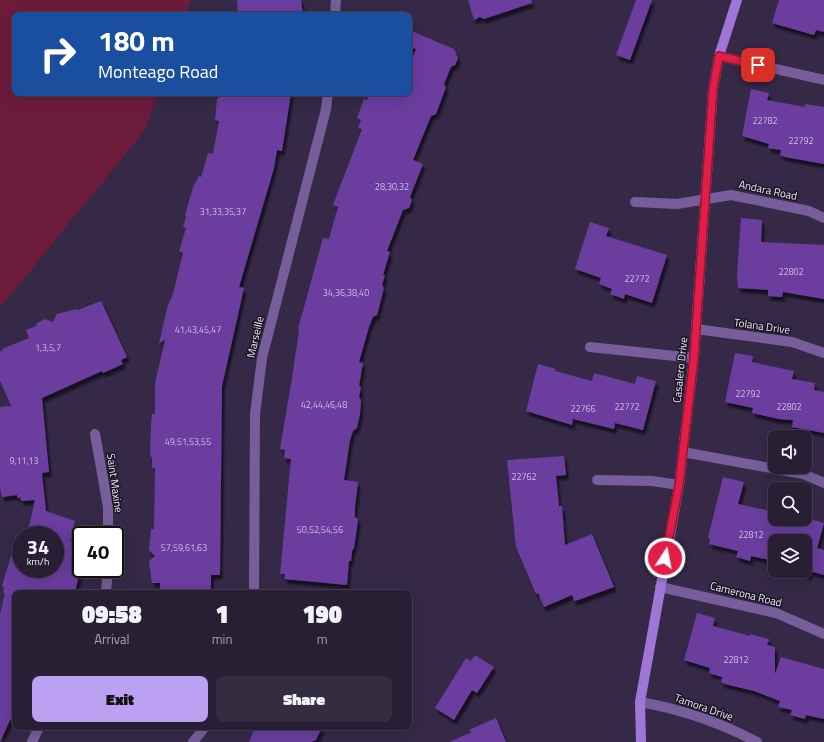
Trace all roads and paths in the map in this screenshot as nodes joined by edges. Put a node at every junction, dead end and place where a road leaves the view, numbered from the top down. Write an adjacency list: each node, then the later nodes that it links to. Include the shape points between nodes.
1 (336, 0): 3 (street)
2 (737, 0): 4 (street, Casalero Drive)
3 (335, 12)
4 (719, 56): 5 (street); 7 (street, Casalero Drive, via 713,89)
5 (824, 80)
6 (328, 96): 23 (street, Marseille, via 262,358 255,414)
7 (705, 198): 8 (street, Andara Road, via 677,204); 9 (street, Andara Road, via 731,195 809,211); 10 (street, Casalero Drive)
8 (635, 202)
9 (824, 218)
10 (696, 329): 12 (street, Tolana Drive, via 792,342); 13 (street, Casalero Drive)
11 (590, 347): 13 (street)
12 (824, 353)
13 (694, 358): 15 (street, Casalero Drive)
14 (95, 434): 19 (street, Saint Maxine, via 108,507)
15 (683, 452): 17 (street, via 803,474); 18 (street, Casalero Drive)
16 (597, 480): 18 (street, via 652,481)
17 (824, 483)
18 (679, 485): 21 (street, Casalero Drive)
19 (108, 526)
20 (107, 578): 22 (street)
21 (660, 587): 24 (street, Camerona Road, via 776,613); 25 (street, Casalero Drive)
22 (106, 590)
23 (254, 590)
24 (824, 634)
25 (640, 702): 30 (street, Casalero Drive); 31 (street, Tamora Drive, via 666,707 738,732)
26 (38, 730): 28 (street)
27 (203, 730): 29 (street)
28 (32, 742)
29 (193, 742)
30 (642, 742)
31 (757, 742)

